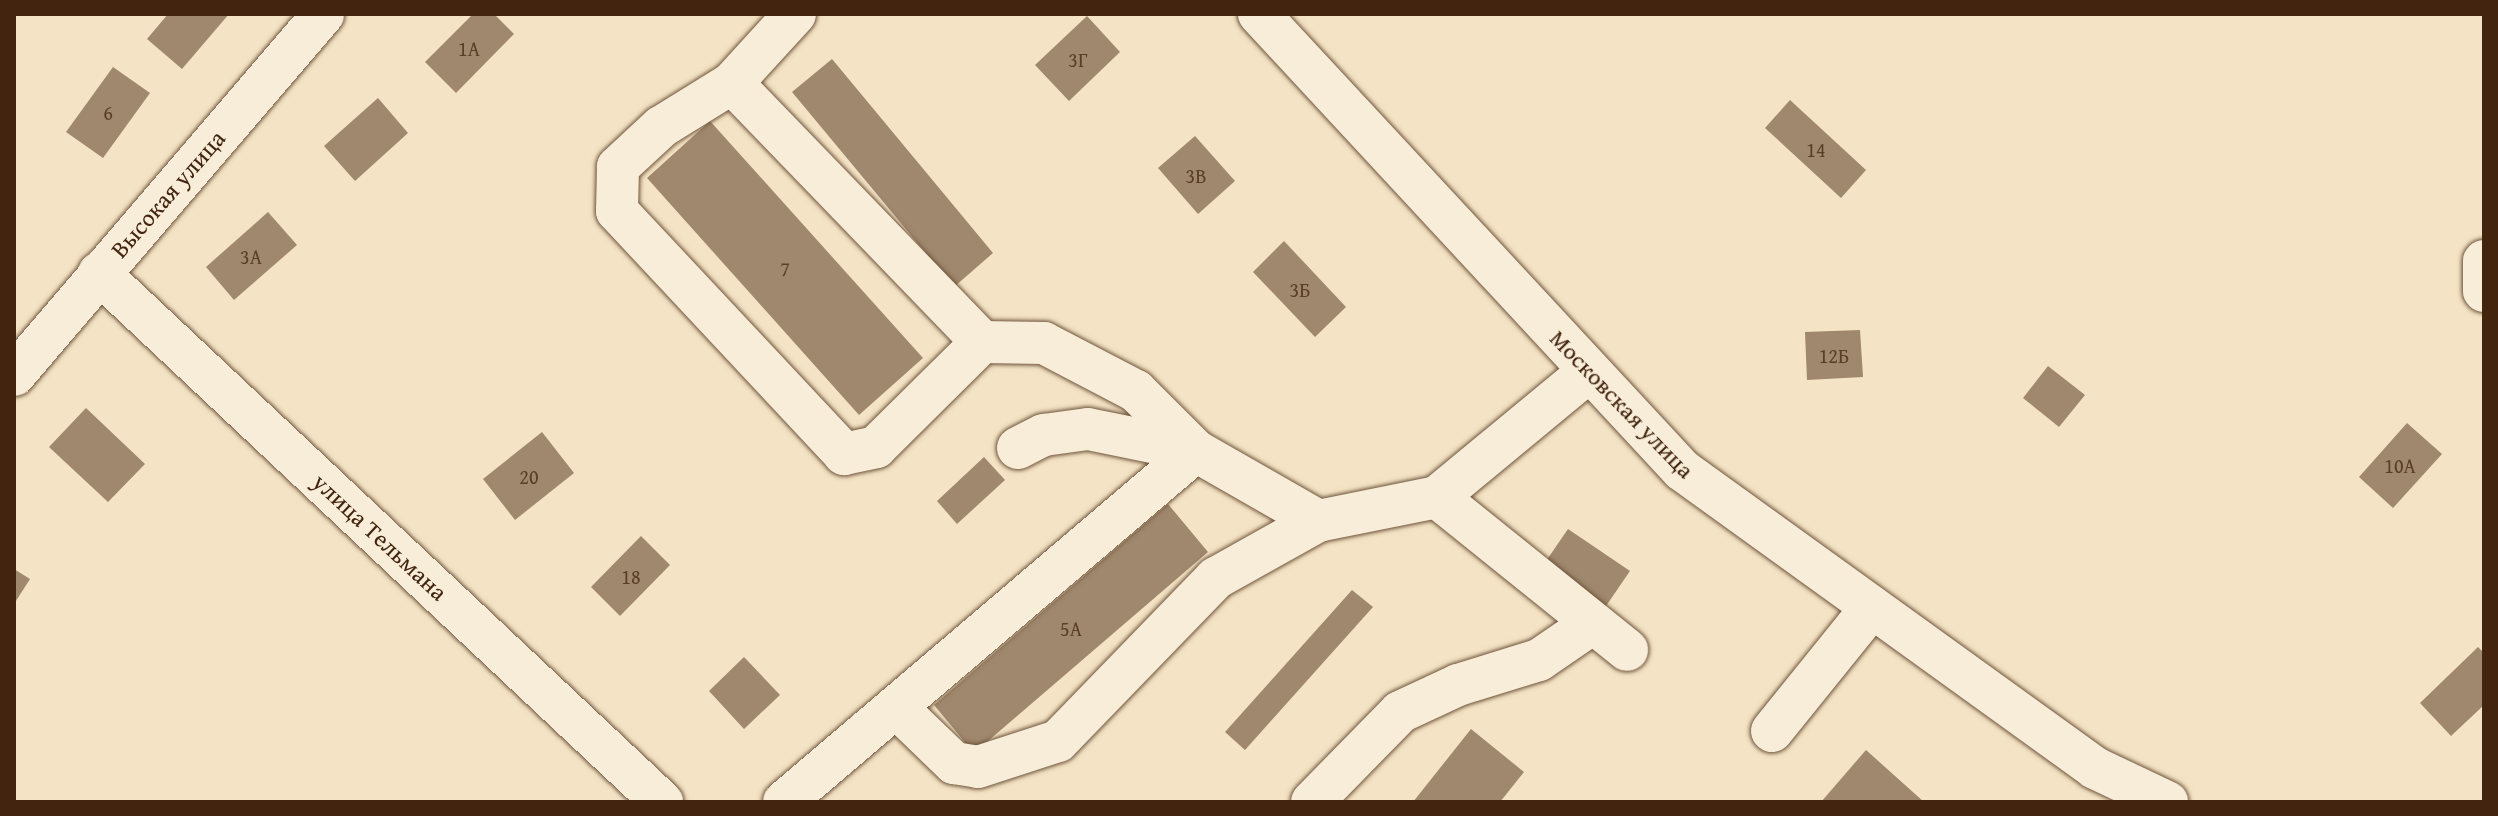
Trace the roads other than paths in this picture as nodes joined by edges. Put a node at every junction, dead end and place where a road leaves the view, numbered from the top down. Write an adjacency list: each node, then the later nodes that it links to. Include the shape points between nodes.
1 (323, 14): 6 (street, Высокая улица)
2 (795, 14): 4 (street)
3 (1259, 14): 9 (street, Московская улица)
4 (732, 83): 8 (street); 8 (street, via 661,127 618,167 617,211 834,446 854,455 876,447)
5 (2484, 261): 7 (street)
6 (99, 273): 10 (street, Высокая улица); 21 (street, улица Тельмана)
7 (2484, 291)
8 (982, 342): 12 (street, via 1044,343 1136,391)
9 (1588, 372): 13 (street); 15 (street, Московская улица, via 1682,470)
10 (14, 375)
11 (1018, 448): 12 (street, via 1044,435 1088,429)
12 (1196, 451): 14 (street); 18 (street)
13 (1437, 497): 14 (street); 16 (street)
14 (1318, 521): 18 (street, via 1216,578 1058,741 978,767 954,763)
15 (1872, 607): 19 (street); 20 (street, Московская улица, via 2095,768)
16 (1593, 623): 17 (street); 23 (street, via 1539,660 1458,685 1400,712)
17 (1627, 650)
18 (898, 709): 22 (street)
19 (1772, 731)
20 (2119, 793): 24 (street, Московская улица)
21 (662, 802)
22 (784, 802)
23 (1312, 802)
24 (2167, 802)

